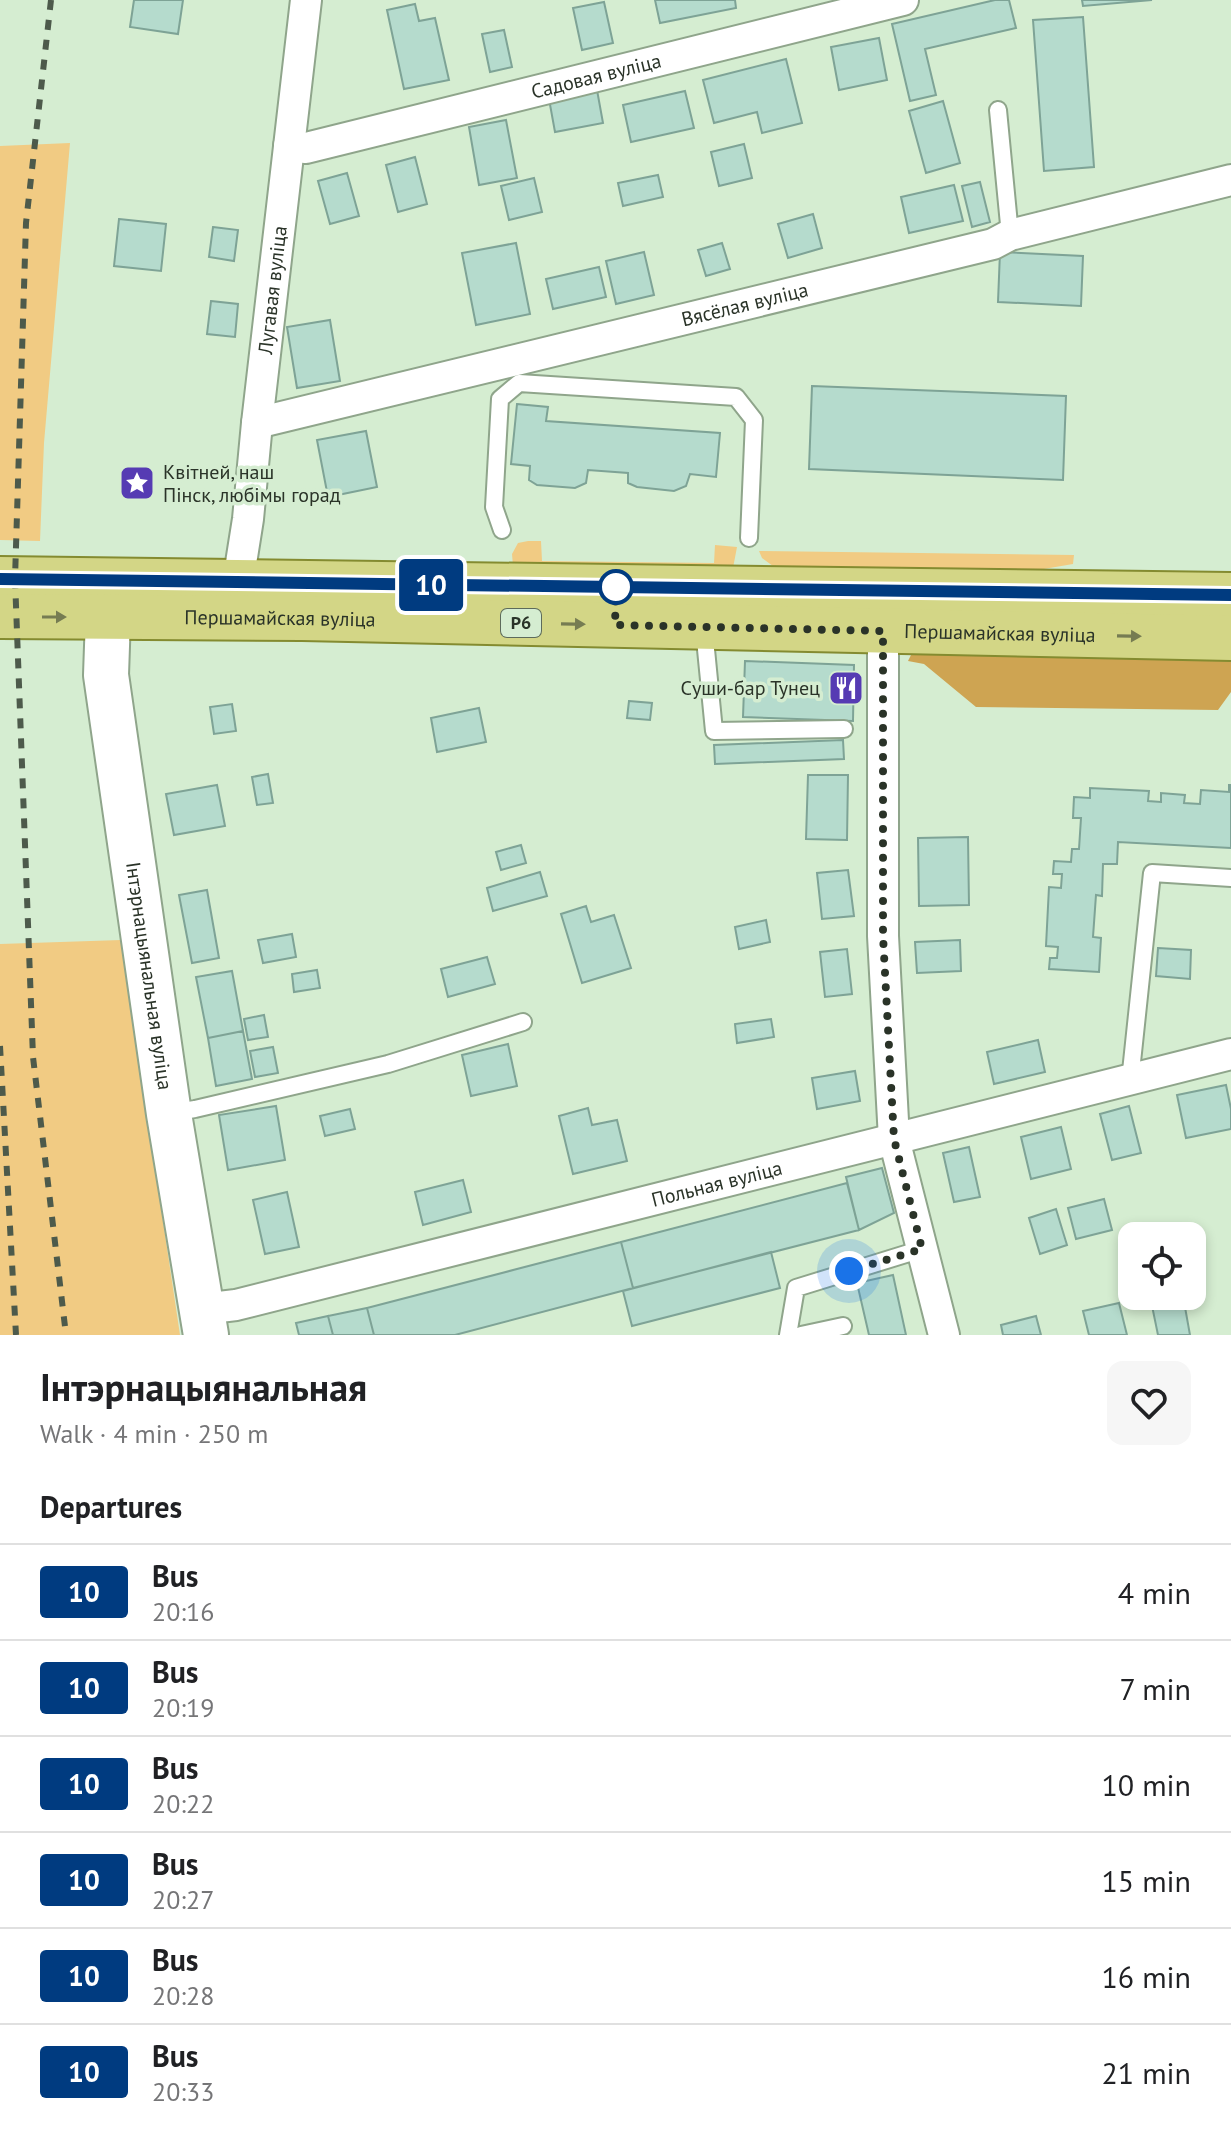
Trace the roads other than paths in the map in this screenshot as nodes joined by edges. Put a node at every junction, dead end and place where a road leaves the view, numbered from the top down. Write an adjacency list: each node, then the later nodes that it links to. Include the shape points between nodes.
1 (306, 0): 4 (street, Лугавая вуліца)
2 (903, 0): 4 (street, Садовая вуліца, via 306,148)
3 (998, 110): 6 (lane)
4 (289, 146): 7 (street, Лугавая вуліца)
5 (1231, 180): 6 (street, Вясёлая вуліца)
6 (1010, 235): 7 (street, Вясёлая вуліца, via 993,244)
7 (257, 423): 11 (street, Лугавая вуліца)
8 (502, 530): 9 (lane, via 494,507 500,399 519,383 736,397 754,420)
9 (749, 538)
10 (0, 579): 11 (main road, Першамайская вуліца / Р6)
11 (238, 582): 12 (main road, Першамайская вуліца / Р6)
12 (1231, 595)
13 (0, 616): 14 (main road, Першамайская вуліца / Р6, one-way to 14)
14 (108, 617): 15 (main road, Першамайская вуліца / Р6, one-way to 15); 23 (main road, Інтэрнацыянальная вуліца, via 106,675)
15 (704, 627): 16 (main road, Першамайская вуліца / Р6); 18 (lane, via 714,731)
16 (883, 631): 17 (main road, Першамайская вуліца / Р6, one-way to 17); 24 (street, via 883,936)
17 (1231, 638)
18 (844, 729)
19 (1231, 878): 22 (lane, via 1152,873)
20 (523, 1022): 23 (lane, via 388,1064)
21 (1231, 1054): 22 (street, Польная вуліца)
22 (1130, 1081): 24 (street, Польная вуліца)
23 (169, 1114): 26 (main road, Інтэрнацыянальная вуліца)
24 (894, 1139): 25 (street); 26 (street, Польная вуліца, via 236,1305)
25 (922, 1249): 28 (lane, via 796,1288); 30 (street)
26 (204, 1322)
27 (843, 1326): 29 (lane)
28 (788, 1335)
29 (801, 1335)
30 (944, 1335)

